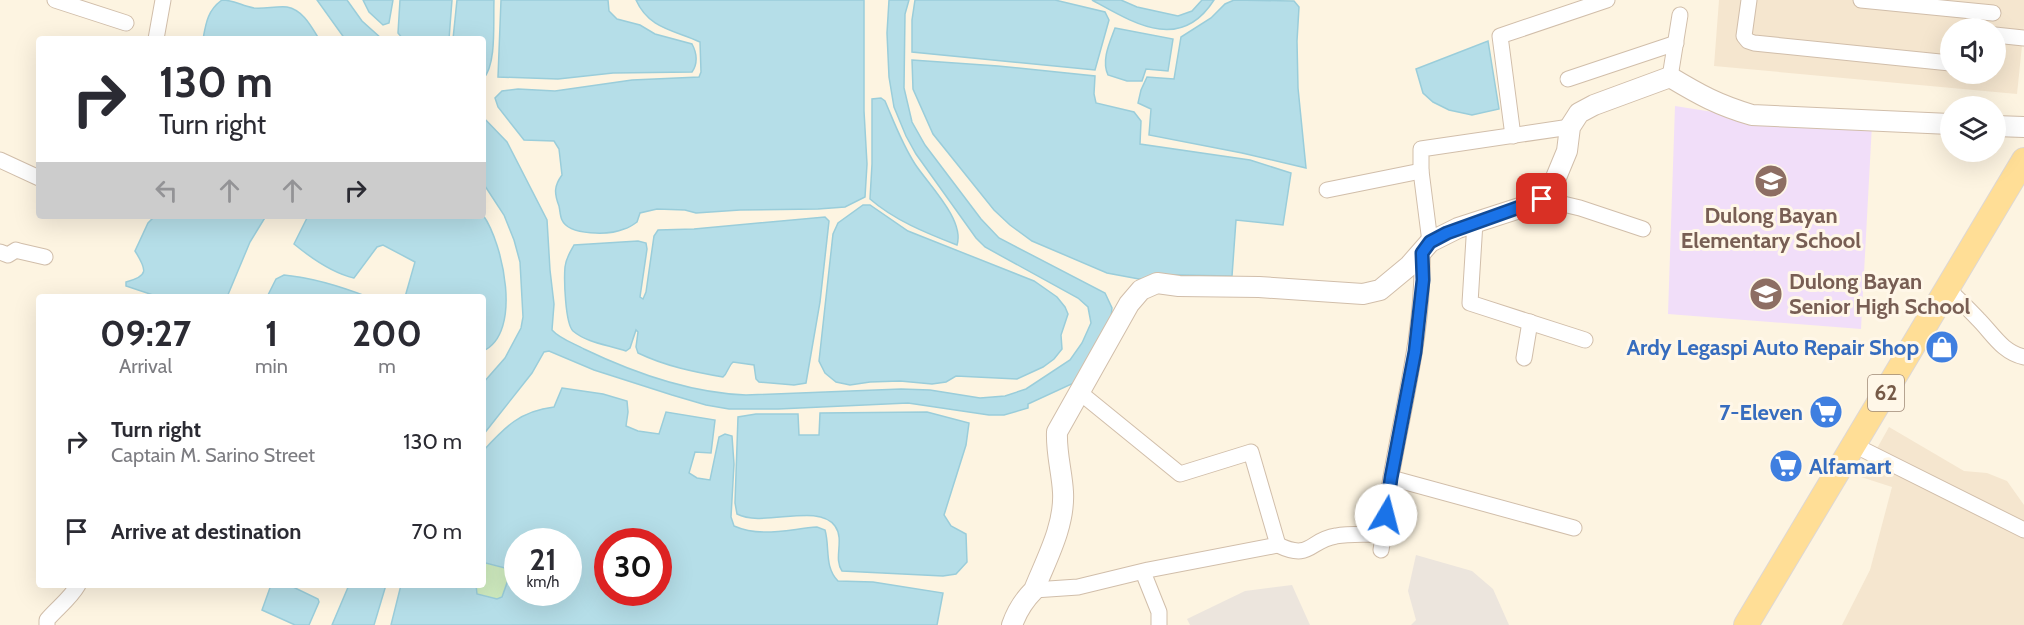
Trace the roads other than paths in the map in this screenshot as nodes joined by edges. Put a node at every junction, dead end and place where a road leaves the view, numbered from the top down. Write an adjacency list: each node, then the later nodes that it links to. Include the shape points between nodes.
1 (55, 0): 8 (street)
2 (163, 0): 9 (street)
3 (1607, 0): 22 (street, via 1500,36)
4 (1749, 0): 15 (street, via 1744,36 1754,43)
5 (1861, 0): 6 (street)
6 (1992, 14)
7 (1680, 15): 12 (street)
8 (126, 23)
9 (157, 36)
10 (2006, 36): 11 (street)
11 (2024, 38)
12 (1676, 43): 16 (street); 17 (street)
13 (2006, 45): 14 (street)
14 (2024, 47)
15 (1940, 62)
16 (1670, 78): 18 (street, via 1716,104 1752,115); 19 (street, via 1594,105 1579,113)
17 (1568, 79)
18 (1940, 124)
19 (1570, 127): 22 (street); 28 (street, via 1567,151 1557,178)
20 (2006, 127): 21 (street)
21 (2024, 128)
22 (1513, 136): 25 (street, via 1421,149)
23 (0, 160): 26 (street)
24 (2024, 160): 34 (main road, 62)
25 (1421, 171): 27 (street); 31 (street)
26 (36, 176)
27 (1327, 190)
28 (1542, 199): 29 (street); 30 (street)
29 (1475, 222): 31 (street); 35 (street, via 1470,303)
30 (1643, 229)
31 (1426, 247): 39 (street, via 1380,290 1363,294 1157,283 1148,286 1129,304); 41 (street, via 1415,352)
32 (0, 252): 33 (street, via 8,255 19,251)
33 (45, 257)
34 (1948, 289): 37 (street, via 1999,343); 40 (main road, 62)
35 (1530, 322): 36 (street); 38 (street)
36 (1585, 340)
37 (2024, 357)
38 (1524, 358)
39 (1078, 391): 45 (street, via 1180,474 1251,452); 49 (street, via 1057,432 1063,493 1061,518)
40 (1854, 445): 43 (street); 53 (main road, 62)
41 (1391, 478): 42 (street); 44 (street)
42 (1574, 528)
43 (2024, 530)
44 (1384, 534): 45 (street, via 1337,536 1297,552); 46 (street)
45 (1278, 545): 47 (street)
46 (1382, 550)
47 (1143, 572): 49 (street, via 1078,586); 52 (street, via 1159,612)
48 (76, 588): 50 (street)
49 (1034, 590): 51 (street)
50 (47, 623)
51 (1012, 625)
52 (1159, 625)
53 (1746, 625)

